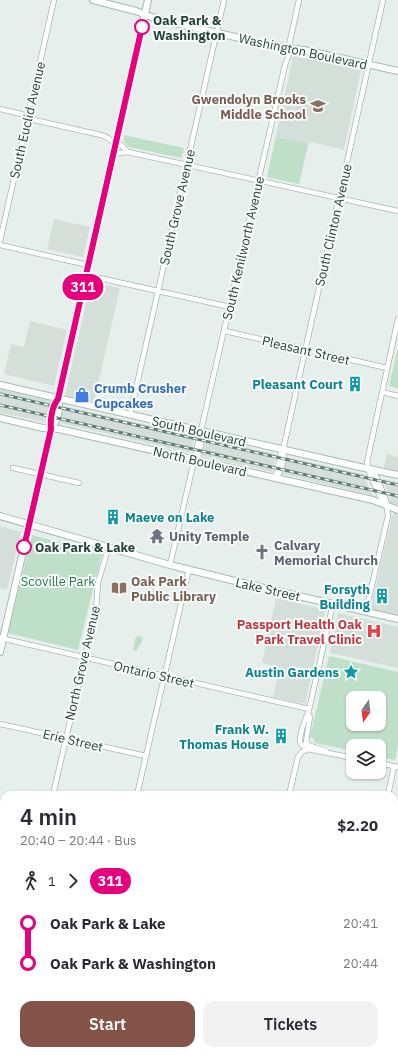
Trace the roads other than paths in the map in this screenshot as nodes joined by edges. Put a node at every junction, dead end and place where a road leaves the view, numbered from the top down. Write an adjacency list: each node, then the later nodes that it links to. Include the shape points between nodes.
1 (54, 0): 13 (street, South Euclid Avenue)
2 (93, 0): 7 (street, Washington Boulevard)
3 (148, 0): 7 (street)
4 (224, 0): 8 (street, South Grove Avenue)
5 (299, 0): 9 (street, South Kenilworth Avenue)
6 (383, 0): 10 (street, South Clinton Avenue)
7 (144, 14): 8 (street, Washington Boulevard); 15 (street)
8 (216, 32): 9 (street, Washington Boulevard); 18 (street, South Grove Avenue)
9 (289, 48): 10 (street, Washington Boulevard); 19 (street, South Kenilworth Avenue, via 286,51)
10 (369, 64): 11 (street, Washington Boulevard); 20 (street, South Clinton Avenue)
11 (398, 71)
12 (0, 109): 13 (street)
13 (28, 117): 14 (street); 22 (street, South Euclid Avenue)
14 (101, 135): 15 (street); 15 (street)
15 (116, 140): 16 (street); 17 (street)
16 (128, 152): 17 (street); 18 (street)
17 (113, 154): 24 (street)
18 (186, 165): 19 (street); 26 (street, South Grove Avenue)
19 (259, 181): 20 (street); 27 (street, South Kenilworth Avenue)
20 (339, 198): 21 (street); 30 (street, South Clinton Avenue)
21 (398, 211)
22 (0, 241)
23 (0, 245): 24 (street)
24 (88, 265): 25 (street)
25 (86, 275): 26 (street); 35 (street)
26 (158, 291): 27 (street); 36 (street, South Grove Avenue)
27 (230, 307): 29 (street, South Kenilworth Avenue)
28 (398, 318): 31 (street)
29 (225, 331): 30 (street, Pleasant Street); 39 (street, South Kenilworth Avenue)
30 (306, 349): 31 (street, Pleasant Street); 40 (street, South Clinton Avenue)
31 (387, 368): 33 (street)
32 (0, 385): 35 (street, South Boulevard)
33 (382, 392): 34 (street); 43 (street, via 367,462)
34 (398, 396)
35 (58, 399): 36 (street, South Boulevard); 38 (street, via 50,423)
36 (130, 415): 39 (street, South Boulevard)
37 (0, 418): 38 (street, North Boulevard)
38 (51, 429): 41 (street, North Boulevard); 44 (street)
39 (202, 431): 40 (street, South Boulevard); 41 (street, South Kenilworth Avenue)
40 (283, 450): 43 (street, South Boulevard); 46 (street, South Clinton Avenue)
41 (195, 460): 46 (street, North Boulevard); 53 (street, South Kenilworth Avenue)
42 (12, 468): 44 (street)
43 (369, 468): 45 (street, South Boulevard); 48 (street, via 370,475)
44 (41, 474): 47 (street); 51 (street)
45 (398, 475)
46 (276, 478): 48 (street, North Boulevard)
47 (79, 483)
48 (386, 505): 49 (street, North Boulevard); 56 (street, via 387,519)
49 (398, 510)
50 (0, 516): 51 (street, Lake Street)
51 (29, 525): 53 (street, Lake Street); 58 (street)
52 (106, 555): 60 (street, North Grove Avenue)
53 (170, 565): 54 (street, Lake Street)
54 (189, 569): 55 (street, Lake Street); 61 (street)
55 (333, 604): 56 (street, Lake Street); 62 (street)
56 (366, 611): 57 (street, Lake Street)
57 (398, 618)
58 (2, 638): 59 (street); 60 (street, Ontario Street)
59 (0, 652)
60 (84, 658): 61 (street, Ontario Street); 64 (street, North Grove Avenue)
61 (164, 677): 62 (street, Ontario Street); 66 (street)
62 (309, 711): 65 (street, via 310,717 300,742)
63 (0, 724): 64 (street, Erie Street)
64 (65, 738): 66 (street, Erie Street); 70 (street, North Grove Avenue)
65 (310, 748): 67 (street); 72 (street, via 298,757)
66 (146, 756): 71 (street)
67 (346, 756)
68 (386, 765): 69 (street)
69 (396, 767): 73 (street)
70 (53, 791)
71 (139, 791)
72 (290, 791)
73 (389, 791)

